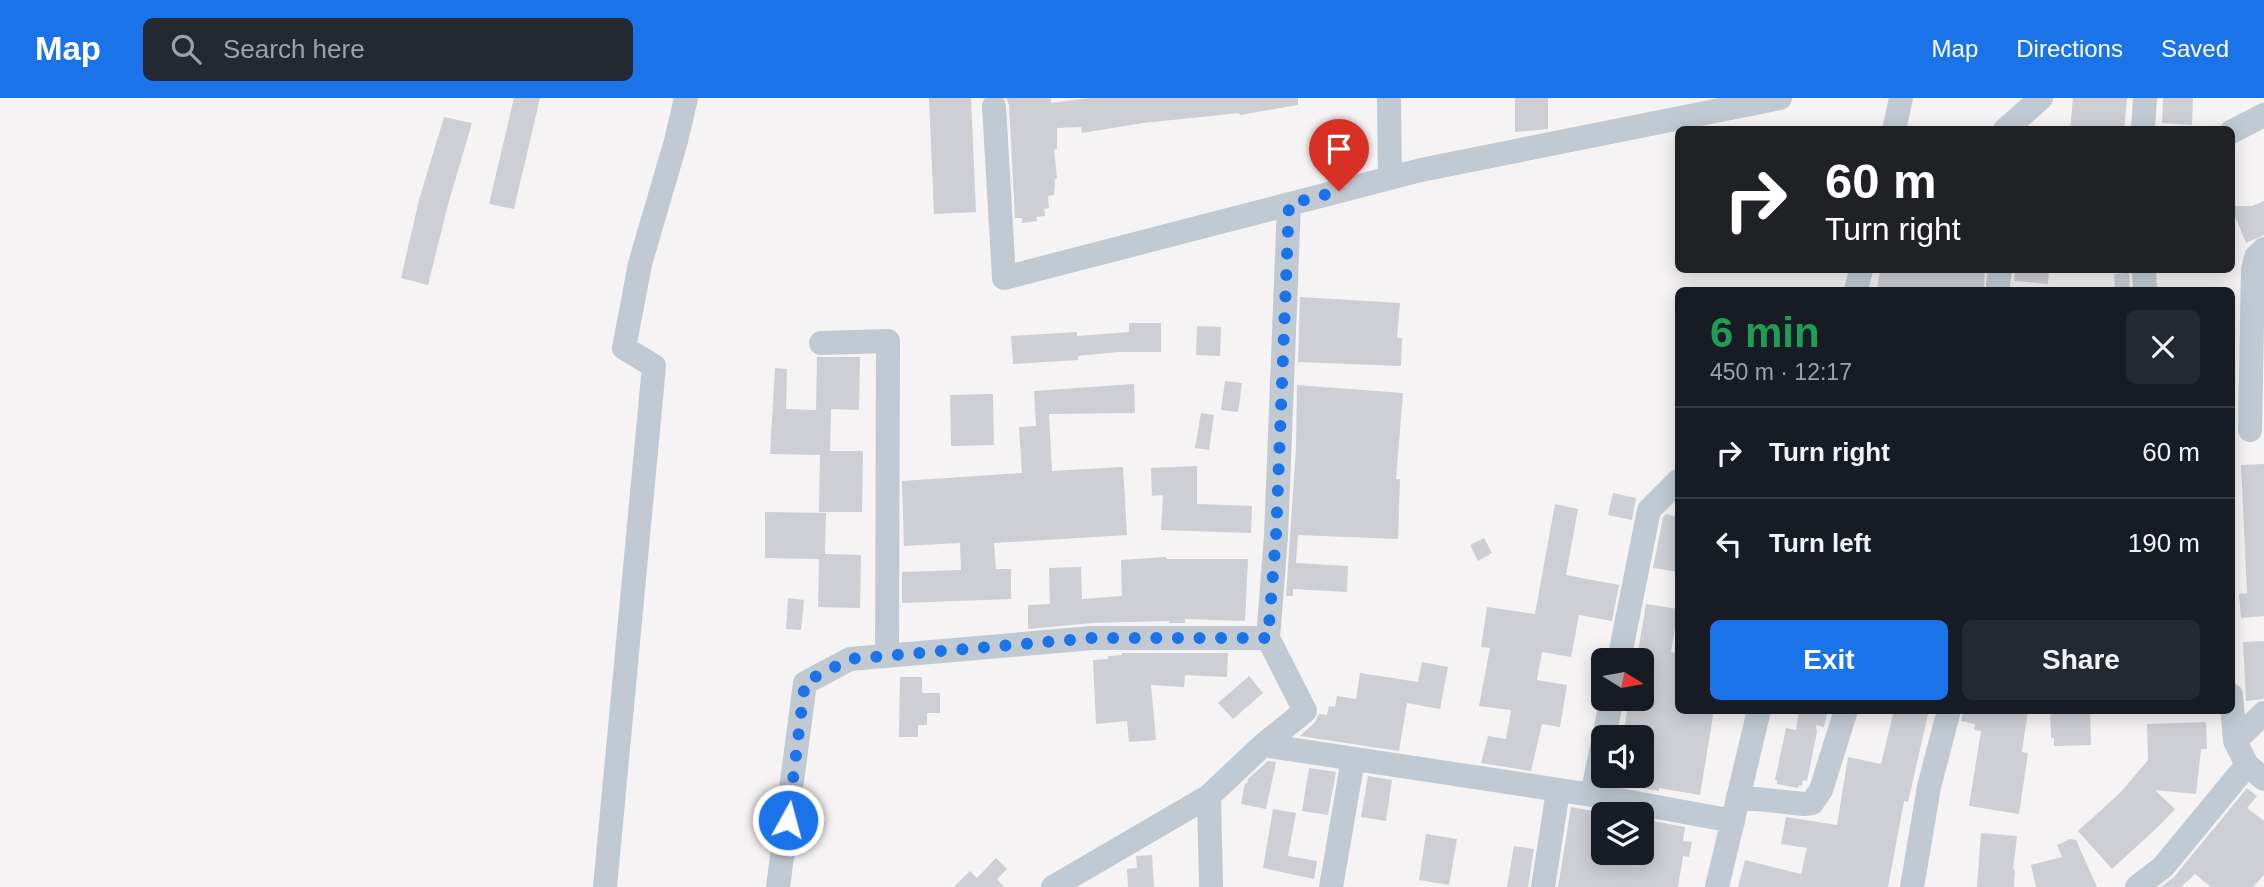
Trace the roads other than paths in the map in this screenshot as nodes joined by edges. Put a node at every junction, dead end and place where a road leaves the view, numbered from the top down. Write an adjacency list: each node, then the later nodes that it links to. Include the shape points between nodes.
1 (686, 98): 37 (street, via 640,264 624,348 654,366)
2 (1390, 98): 14 (street)
3 (1780, 98): 8 (street)
4 (1901, 98): 11 (street)
5 (2041, 98): 10 (street)
6 (2146, 98): 12 (street)
7 (994, 106): 15 (street, via 1004,278)
8 (1692, 106): 14 (street)
9 (2264, 115): 13 (street)
10 (2013, 120)
11 (1895, 126)
12 (2143, 126)
13 (2235, 130)
14 (1390, 178): 15 (street)
15 (1289, 204): 20 (street)
16 (2264, 249): 18 (street, via 2253,270)
17 (821, 343): 22 (street, via 888,341)
18 (2249, 432)
19 (1675, 484): 21 (street, via 1648,510)
20 (1268, 638): 22 (street, via 1092,638); 29 (street, via 1305,710)
21 (1621, 648)
22 (887, 656): 38 (street, via 850,659 805,682)
23 (2264, 713): 28 (street)
24 (1758, 714): 36 (street)
25 (1845, 714): 36 (street, via 1821,790 1812,803)
26 (1948, 714): 44 (street, via 1928,787)
27 (2233, 714): 28 (street)
28 (2235, 741): 31 (street)
29 (1263, 746): 30 (street); 35 (street)
30 (1353, 760): 33 (street); 41 (street)
31 (2255, 772): 45 (street, via 2164,867)
32 (1594, 788): 34 (street)
33 (1558, 791): 34 (street); 42 (street)
34 (1592, 795): 36 (street)
35 (1209, 796): 39 (street); 40 (street)
36 (1736, 809): 43 (street)
37 (605, 887)
38 (778, 887)
39 (1053, 887)
40 (1212, 887)
41 (1331, 887)
42 (1544, 887)
43 (1717, 887)
44 (1912, 887)
45 (2137, 887)

